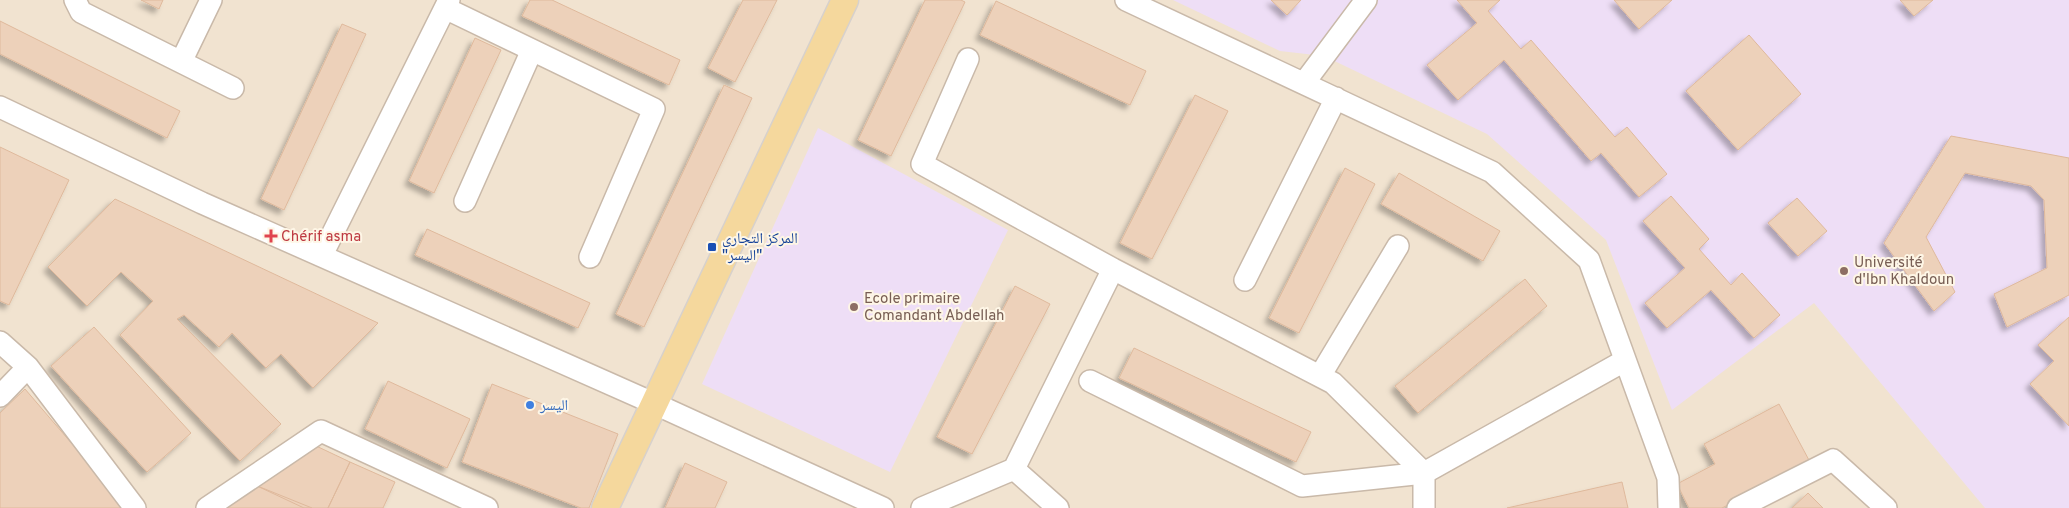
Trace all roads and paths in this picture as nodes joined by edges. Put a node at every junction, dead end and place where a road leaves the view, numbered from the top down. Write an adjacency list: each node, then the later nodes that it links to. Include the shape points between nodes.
1 (75, 0): 9 (street, via 81,12)
2 (211, 0): 9 (street)
3 (845, 0): 26 (main road)
4 (1126, 0): 10 (street)
5 (1366, 0): 10 (street)
6 (447, 4): 7 (street); 16 (street)
7 (532, 50): 14 (street); 17 (street, via 654,109)
8 (968, 59): 18 (street, via 922,164)
9 (181, 62): 11 (street)
10 (1304, 83): 12 (street)
11 (233, 88)
12 (1336, 98): 19 (street); 21 (street, via 1492,172 1589,260)
13 (0, 106): 16 (street, via 202,203)
14 (466, 201)
15 (1398, 246): 23 (street)
16 (322, 254): 26 (street)
17 (590, 257)
18 (1113, 269): 23 (street); 27 (street)
19 (1246, 280)
20 (0, 342): 22 (street)
21 (1624, 361): 28 (street); 37 (street, via 1668,478)
22 (28, 367): 25 (street); 29 (street)
23 (1320, 376): 28 (street, via 1333,383)
24 (1090, 381): 28 (street, via 1302,486)
25 (0, 396)
26 (653, 403): 32 (main road); 33 (street)
27 (1014, 469): 34 (street); 35 (street)
28 (1424, 473): 36 (street)
29 (135, 508)
30 (207, 508): 31 (street, via 321,431)
31 (487, 508)
32 (604, 508)
33 (883, 508)
34 (922, 508)
35 (1058, 508)
36 (1424, 508)
37 (1669, 508)
38 (1738, 508): 39 (street, via 1834,460)
39 (1886, 508)

